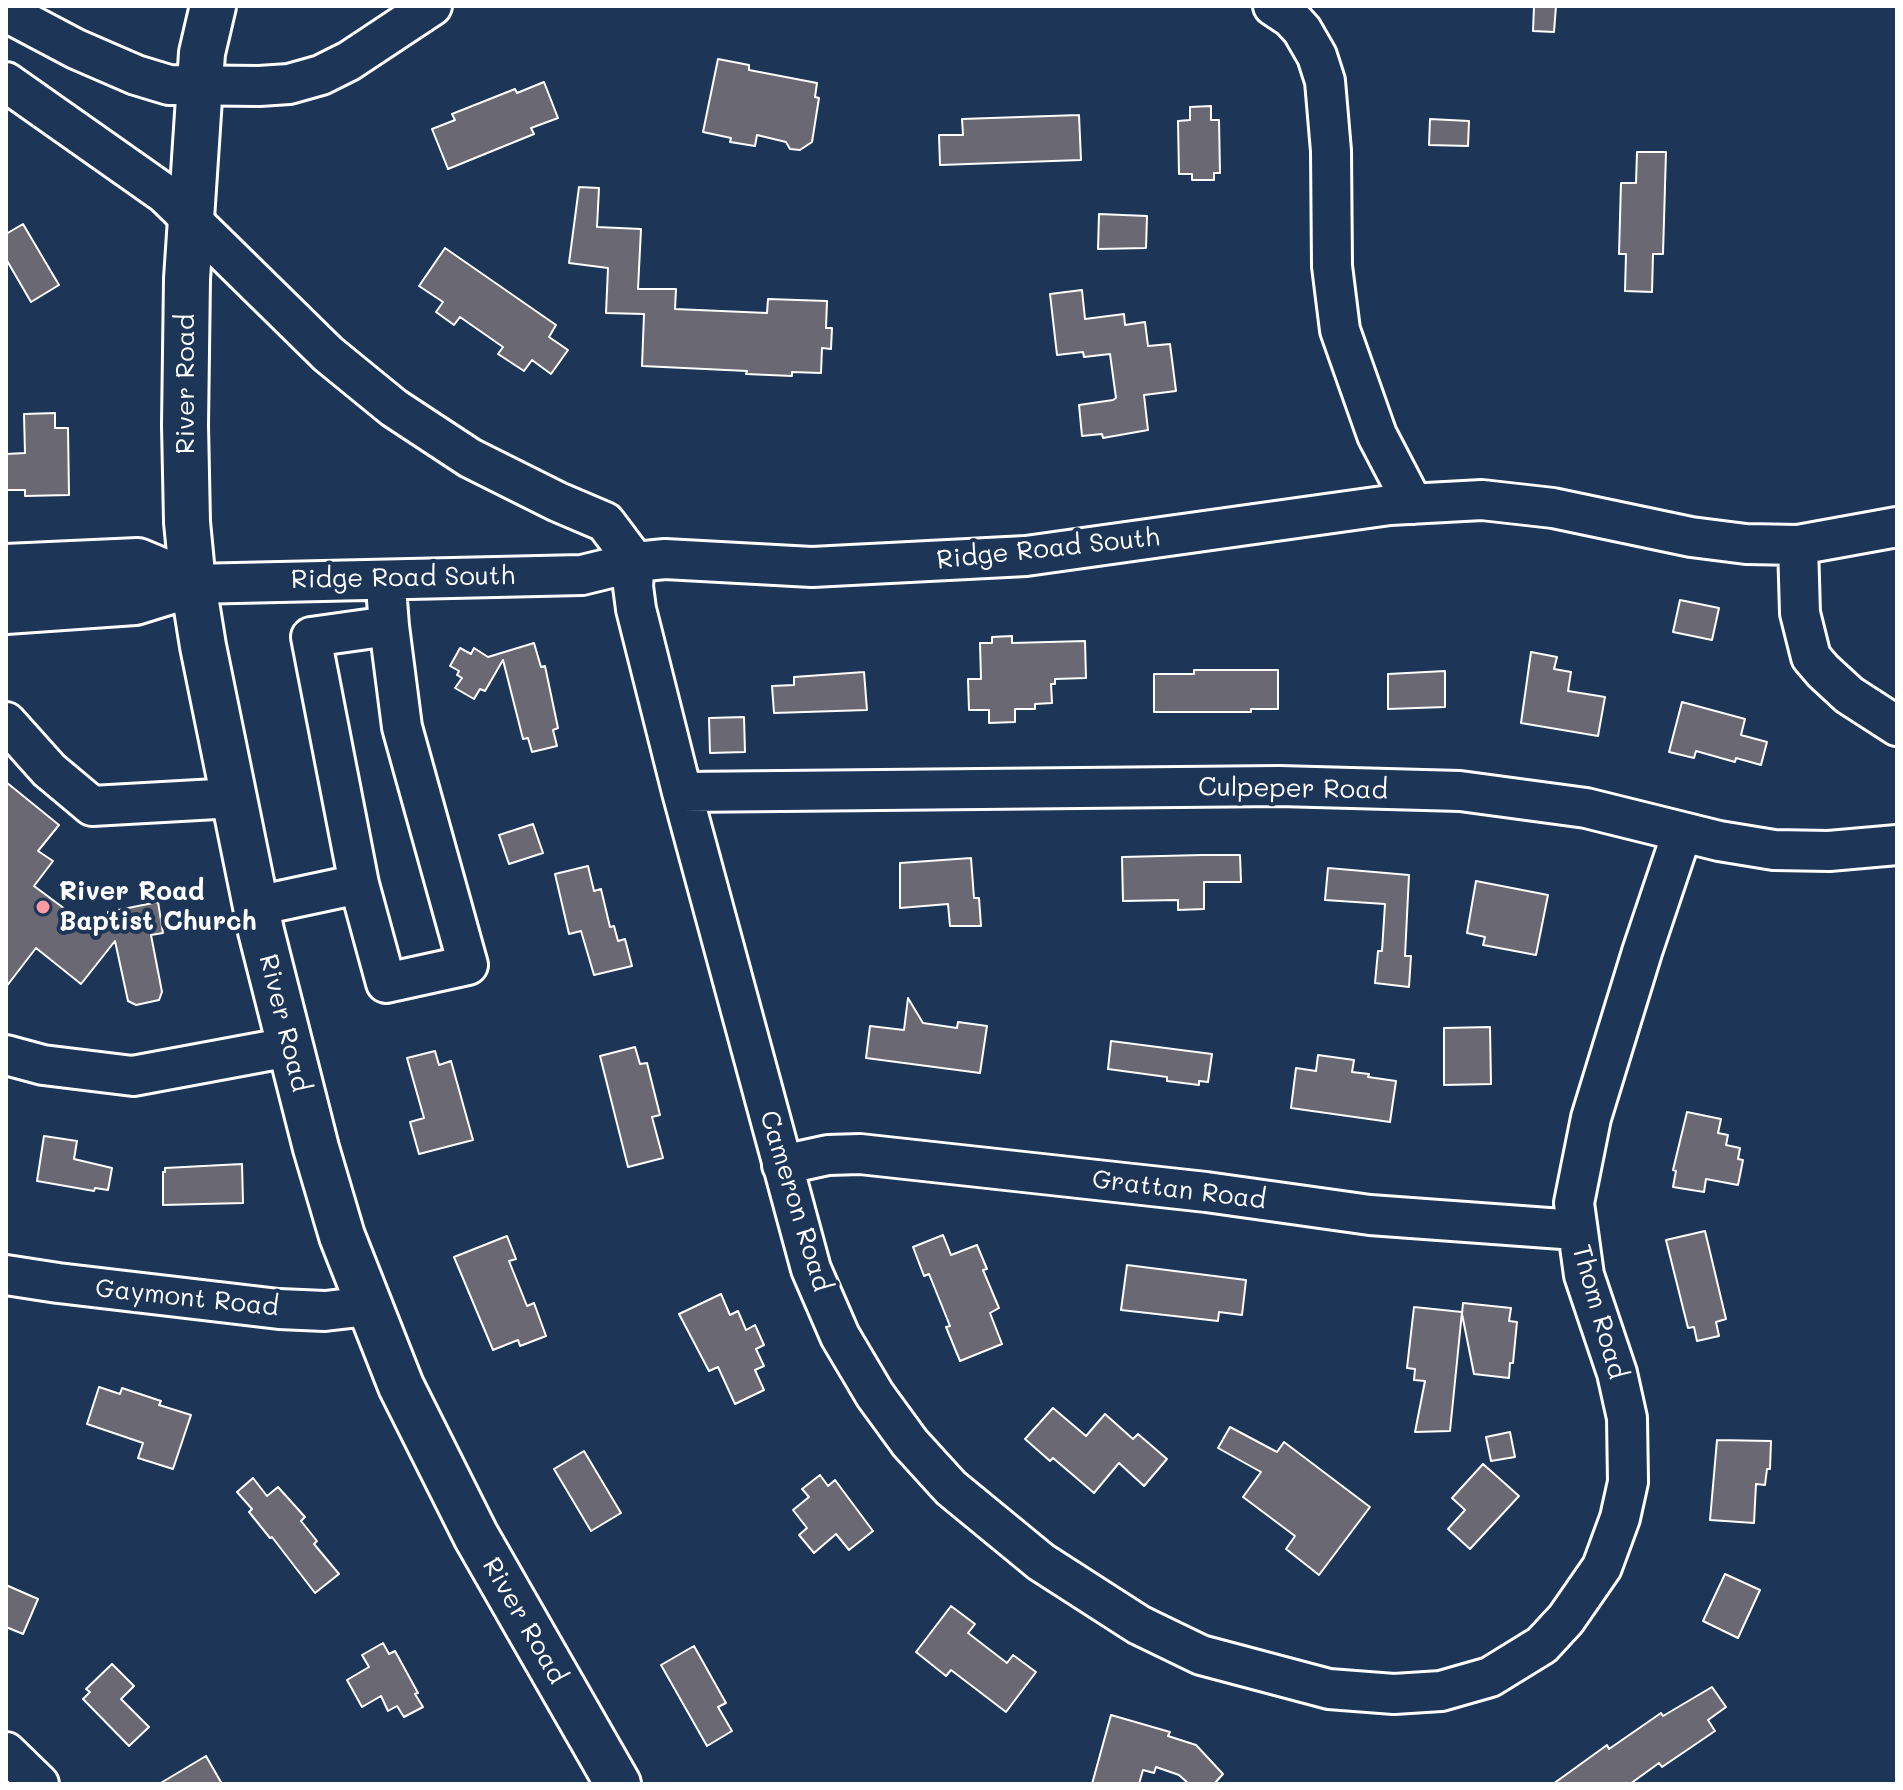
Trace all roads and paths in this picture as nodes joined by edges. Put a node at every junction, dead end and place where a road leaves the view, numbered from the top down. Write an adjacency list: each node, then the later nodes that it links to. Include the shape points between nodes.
1 (213, 6): 6 (main road, River Road)
2 (432, 6): 6 (street, via 321,75 289,84)
3 (1273, 6): 8 (street, via 1302,30 1325,81 1332,266 1340,330 1377,435)
4 (6, 12): 6 (street, via 136,75 169,85)
5 (6, 82): 7 (street)
6 (200, 86): 7 (main road, River Road)
7 (190, 216): 11 (street, via 328,354 394,408 470,458 605,522); 14 (main road, River Road, via 185,425)
8 (1413, 504): 10 (street, Ridge Road South, via 1482,500 1553,508 1691,537); 11 (street, Ridge Road South, via 1026,556 867,566)
9 (1897, 527): 10 (street, Ridge Road South)
10 (1798, 545): 18 (street, via 1800,613 1811,657 1849,695)
11 (635, 562): 13 (street, Ridge Road South, via 582,575); 19 (street, Cameron Road, via 636,609)
12 (6, 567): 14 (main road, via 138,561)
13 (386, 579): 14 (street, Ridge Road South); 16 (street)
14 (193, 584): 15 (main road, via 135,602); 20 (main road, River Road)
15 (6, 611)
16 (389, 626): 23 (street, via 311,637); 23 (street, via 402,727 468,965 386,983)
17 (6, 722): 20 (street, via 49,770 92,806)
18 (1897, 726)
19 (682, 792): 21 (street, Culpeper Road, via 1279,786 1460,791 1586,808); 27 (street, Cameron Road)
20 (234, 798): 24 (main road, River Road)
21 (1682, 833): 22 (street, Culpeper Road, via 1774,850); 28 (street, Thom Road, via 1591,1118 1575,1189)
22 (1897, 845)
23 (359, 884): 24 (street)
24 (256, 906): 25 (main road, River Road)
25 (289, 1047): 26 (street, via 133,1076); 30 (main road, River Road, via 342,1236)
26 (6, 1055)
27 (782, 1165): 28 (street, Grattan Road, via 860,1154 1383,1217); 31 (street, Cameron Road, via 811,1269 854,1360 910,1443 998,1529 1139,1625 1201,1655 1329,1689)
28 (1576, 1230): 31 (street, Thom Road, via 1584,1275 1627,1418 1628,1482 1609,1550 1566,1619 1542,1645 1490,1677)
29 (6, 1275): 30 (street, Gaymont Road, via 279,1309)
30 (368, 1306): 34 (main road, River Road, via 447,1483)
31 (1416, 1693)
32 (6, 1752): 33 (street)
33 (39, 1784)
34 (618, 1784)

